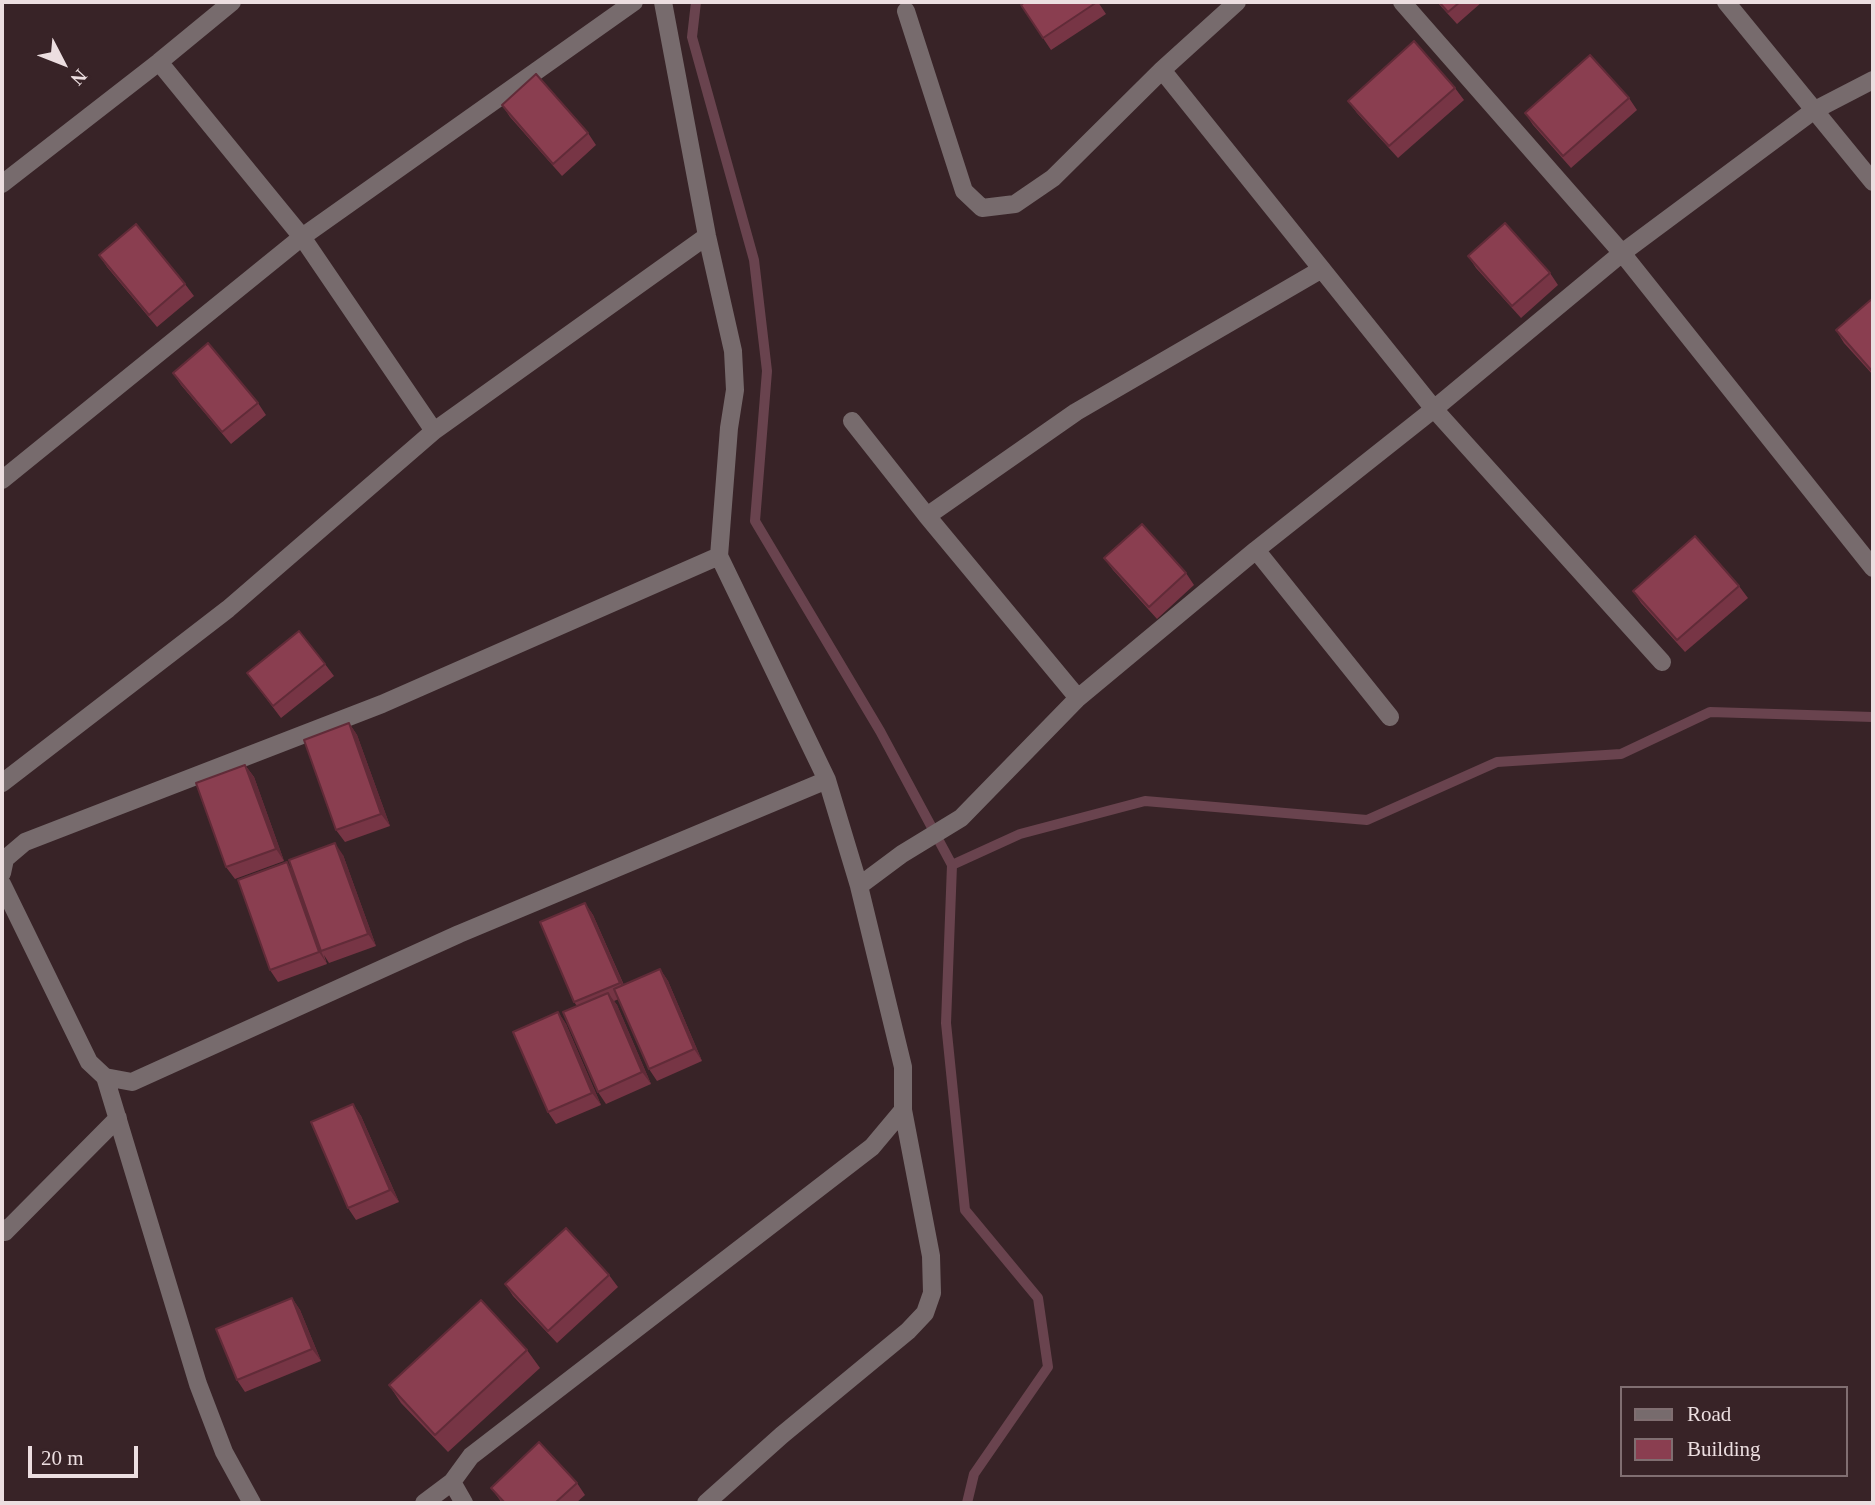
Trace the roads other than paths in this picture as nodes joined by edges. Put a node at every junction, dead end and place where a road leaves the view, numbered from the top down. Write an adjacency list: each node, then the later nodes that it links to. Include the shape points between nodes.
1 (232, 2): 8 (street)
2 (634, 2): 15 (street)
3 (663, 2): 14 (street)
4 (1237, 2): 9 (street)
5 (1402, 2): 16 (street)
6 (1726, 2): 11 (street)
7 (906, 11): 9 (street, via 964,191 982,208 1015,204 1053,178)
8 (159, 62): 13 (street); 15 (street)
9 (1162, 71): 17 (street)
10 (1873, 80): 11 (street)
11 (1813, 111): 12 (street); 16 (street)
12 (1873, 182)
13 (2, 184)
14 (707, 236): 20 (street); 24 (street, via 733,351 735,390)
15 (302, 237): 20 (street); 21 (street)
16 (1622, 253): 18 (street); 25 (street)
17 (1322, 269): 18 (street); 22 (street, via 1076,411)
18 (1434, 409): 23 (street); 26 (street)
19 (852, 421): 22 (street)
20 (435, 431): 30 (street, via 228,609)
21 (2, 480)
22 (927, 516): 27 (street)
23 (1256, 550): 27 (street); 28 (street)
24 (719, 556): 29 (street); 31 (street, via 382,704 24,842 5,859)
25 (1873, 568)
26 (1662, 662)
27 (1078, 698): 33 (street, via 961,818)
28 (1390, 717)
29 (827, 780): 33 (street); 34 (street, via 459,934 132,1082)
30 (2, 783)
31 (2, 873)
32 (2, 884): 34 (street, via 89,1062)
33 (859, 886): 35 (street, via 903,1067)
34 (106, 1077): 36 (street)
35 (903, 1110): 38 (street, via 872,1147 471,1456); 42 (street, via 931,1256 932,1293 925,1313)
36 (118, 1118): 37 (street, via 5,1232); 39 (street, via 198,1384 224,1452)
37 (2, 1228)
38 (452, 1482): 40 (street); 41 (street)
39 (252, 1503)
40 (424, 1503)
41 (464, 1503)
42 (706, 1503)

